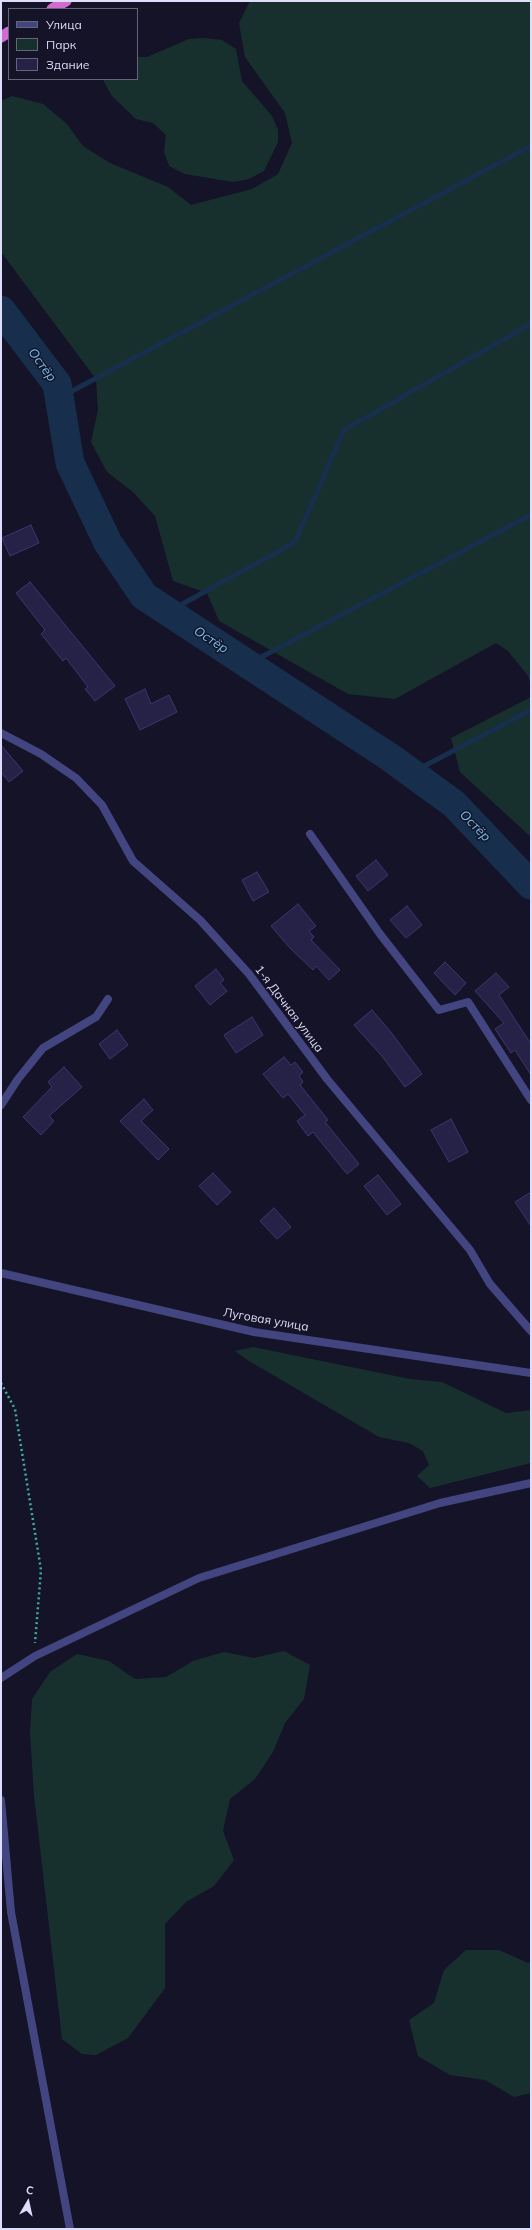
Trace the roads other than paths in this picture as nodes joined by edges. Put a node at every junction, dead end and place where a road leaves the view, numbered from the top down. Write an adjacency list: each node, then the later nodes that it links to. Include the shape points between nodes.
1 (66, 1): 2 (highway)
2 (54, 8)
3 (1, 733): 9 (street, 1-я Дачная улица, via 41,754 76,778 102,805 133,861 200,920 249,974 327,1079 470,1250 490,1284)
4 (310, 834): 6 (street, via 380,934 439,1010 468,1002)
5 (108, 999): 7 (street, via 96,1017 43,1048)
6 (531, 1100)
7 (1, 1105)
8 (1, 1273): 10 (street, Луговая улица, via 254,1332)
9 (531, 1331)
10 (531, 1373)
11 (531, 1483): 12 (street, via 440,1503 199,1578 35,1656)
12 (1, 1678)
13 (1, 1800): 14 (street, via 11,1912)
14 (70, 2229)

